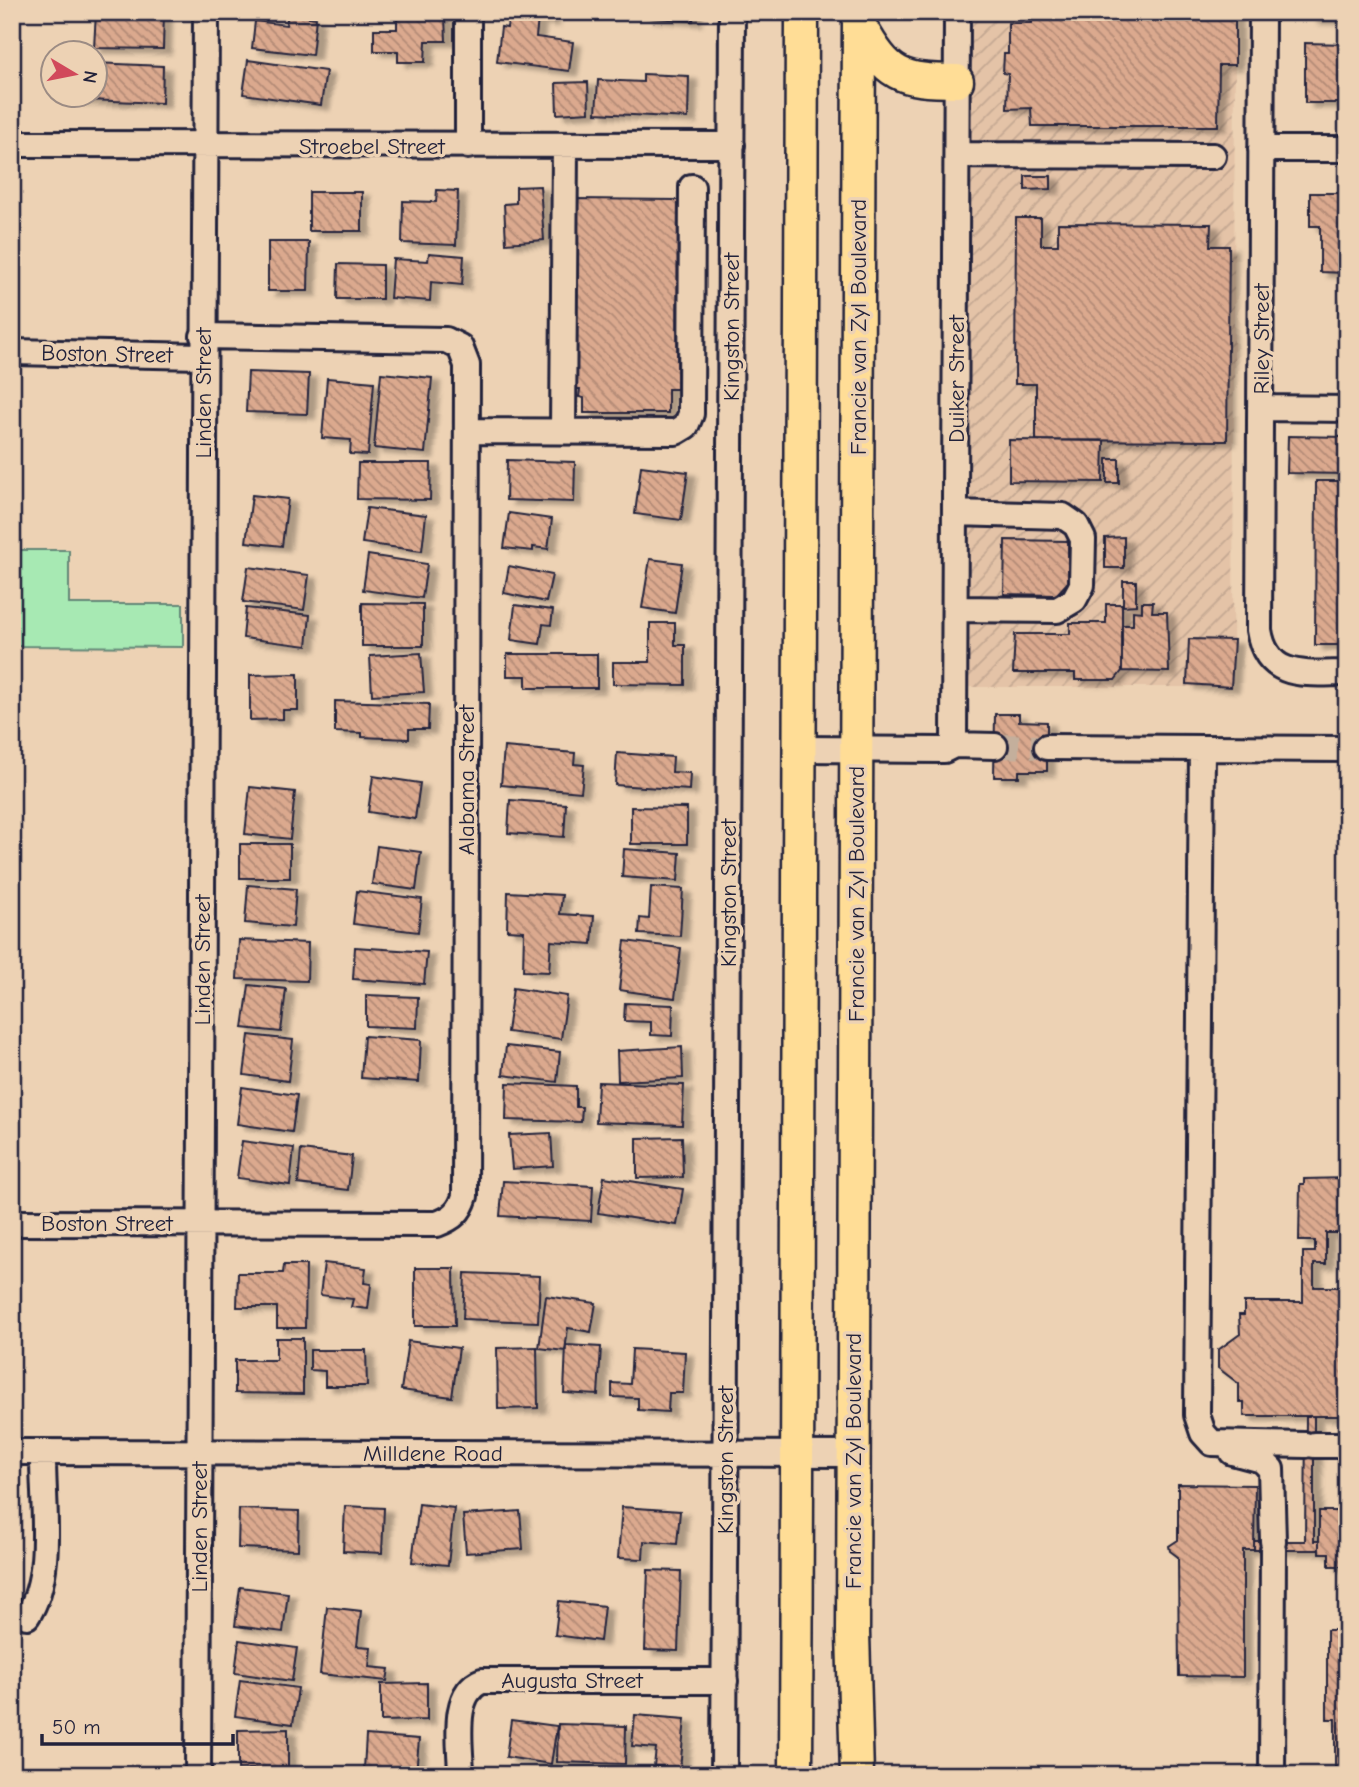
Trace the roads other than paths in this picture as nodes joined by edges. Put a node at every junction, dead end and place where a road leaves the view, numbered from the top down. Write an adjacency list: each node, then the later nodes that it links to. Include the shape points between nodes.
1 (206, 12): 10 (street, Linden Street)
2 (468, 12): 12 (street)
3 (732, 12): 11 (street, Kingston Street)
4 (802, 12): 31 (main road)
5 (957, 12): 8 (street, Duiker Street)
6 (1262, 12): 14 (street, Riley Street)
7 (859, 18): 8 (main road, via 876,53 893,72 911,79); 33 (main road, Francie van Zyl Boulevard)
8 (957, 81): 16 (street, Duiker Street)
9 (12, 144): 10 (street, Stroebel Street)
10 (206, 145): 12 (street, Stroebel Street); 19 (street, Linden Street)
11 (732, 145): 13 (street, Stroebel Street); 42 (street, Kingston Street)
12 (468, 146): 13 (street, Stroebel Street)
13 (565, 146): 24 (street)
14 (1261, 149): 15 (street); 21 (street, Riley Street)
15 (1347, 149)
16 (957, 155): 17 (street); 25 (street, Duiker Street)
17 (1213, 156)
18 (692, 187): 24 (street, via 690,420 676,432)
19 (203, 346): 20 (street, Boston Street); 23 (street, Alabama Street, via 446,340 460,347 467,365); 36 (street, Linden Street)
20 (12, 352)
21 (1260, 408): 22 (street); 27 (street, Riley Street, via 1261,642 1273,662 1301,673)
22 (1347, 409)
23 (467, 431): 24 (street); 36 (street, Alabama Street, via 465,1196 461,1210 437,1224)
24 (563, 431)
25 (955, 513): 26 (street, Duiker Street); 26 (street, via 1063,516 1076,525 1083,539 1079,593 1067,606 1057,610)
26 (955, 609): 28 (street, Duiker Street)
27 (1347, 673)
28 (954, 745): 29 (street); 33 (street, via 944,750)
29 (995, 746)
30 (1047, 747): 32 (street)
31 (798, 748): 33 (street); 43 (main road)
32 (1202, 748): 34 (street); 37 (street, via 1197,1406 1199,1424)
33 (856, 749): 44 (main road, Francie van Zyl Boulevard)
34 (1347, 749)
35 (12, 1223): 36 (street, Boston Street)
36 (202, 1224): 41 (street, Linden Street)
37 (1212, 1443): 38 (street); 54 (street, via 1262,1460 1271,1468)
38 (1347, 1445)
39 (12, 1452): 40 (street, Milldene Road)
40 (43, 1452): 41 (street, Milldene Road); 45 (street, via 43,1566 40,1592)
41 (199, 1452): 42 (street, Milldene Road); 48 (street, Linden Street)
42 (725, 1453): 43 (street, Milldene Road); 47 (street, Kingston Street)
43 (797, 1453): 44 (street, Milldene Road); 51 (main road)
44 (854, 1454): 46 (main road, Francie van Zyl Boulevard)
45 (27, 1616)
46 (853, 1667): 52 (main road); 53 (main road, Francie van Zyl Boulevard)
47 (724, 1681): 49 (street, Augusta Street, via 482,1681 470,1687 462,1700); 50 (street, Kingston Street)
48 (198, 1775)
49 (461, 1775)
50 (724, 1775)
51 (796, 1775)
52 (844, 1775)
53 (857, 1775)
54 (1272, 1775)

